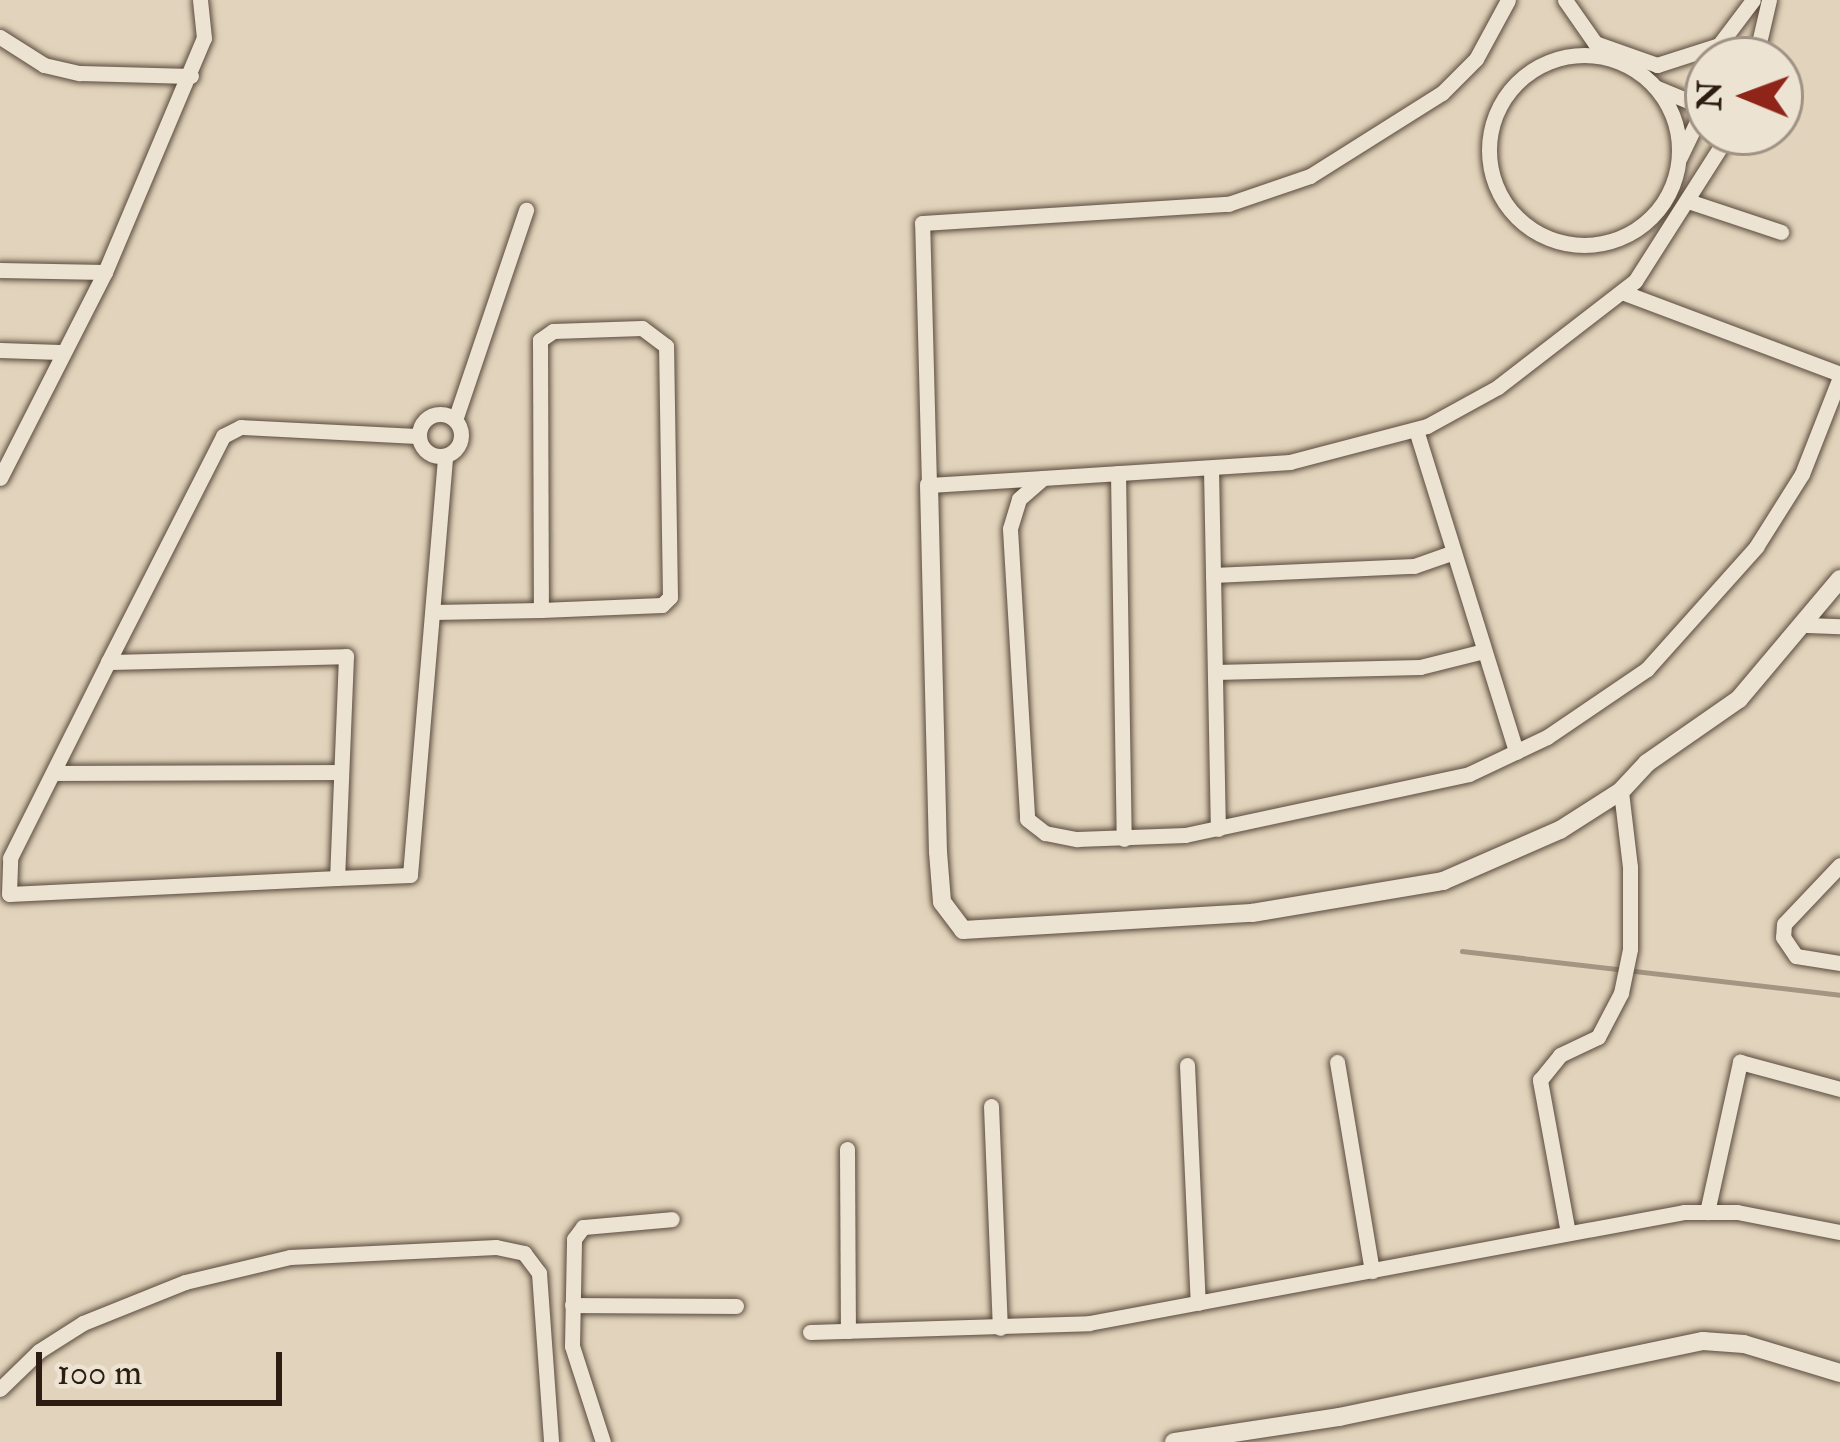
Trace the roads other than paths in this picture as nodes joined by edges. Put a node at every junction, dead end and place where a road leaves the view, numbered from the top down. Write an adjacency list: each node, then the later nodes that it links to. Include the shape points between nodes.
1 (200, 0): 12 (street, via 204,38)
2 (1508, 0): 35 (street, via 1476,59 1442,93 1310,176 1228,204 922,223)
3 (1564, 0): 10 (street, via 1609,52)
4 (1753, 0): 6 (street)
5 (1769, 0): 8 (street)
6 (1742, 21): 7 (street); 10 (street, via 1719,45)
7 (1735, 36)
8 (1761, 36)
9 (0, 38): 12 (street, via 44,65 80,73)
10 (1673, 64): 11 (street)
11 (1684, 66)
12 (191, 76): 22 (street)
13 (1654, 86): 14 (street); 17 (street, via 1672,113); 17 (street, via 1630,67 1586,55 1527,74 1492,126 1496,187 1538,234 1598,245 1653,216)
14 (1684, 99)
15 (1684, 149): 17 (street)
16 (1717, 156): 18 (street)
17 (1678, 160)
18 (1691, 202): 20 (street); 23 (street)
19 (526, 210): 27 (street)
20 (1781, 232)
21 (0, 270): 22 (street)
22 (105, 272): 25 (street)
23 (1622, 292): 26 (street); 28 (street, via 1498,388)
24 (0, 350): 25 (street)
25 (60, 352): 32 (street)
26 (1840, 376): 46 (street, via 1802,474 1701,613 1647,669)
27 (455, 420): 29 (street, via 428,417); 30 (street, via 460,441)
28 (1416, 430): 31 (street, via 1290,462); 36 (street)
29 (418, 436): 30 (street, via 424,450); 44 (street, via 241,427 223,436)
30 (445, 456): 40 (street)
31 (1210, 469): 33 (street); 37 (street)
32 (1, 473)
33 (1118, 473): 34 (street); 51 (street)
34 (1043, 478): 35 (street); 51 (street, via 1019,499 1010,529 1021,794 1028,819 1045,833)
35 (929, 484): 49 (street, via 939,869 942,902 963,930 1252,913 1443,881 1560,830)
36 (1454, 552): 37 (street, via 1414,566); 43 (street)
37 (1213, 574): 45 (street)
38 (1840, 579): 41 (street)
39 (541, 610): 39 (street, via 540,340 553,331 643,328 666,346 670,597 662,605); 40 (street)
40 (434, 612): 53 (street, via 410,875)
41 (1807, 626): 42 (street); 49 (street, via 1739,699 1647,763)
42 (1840, 626)
43 (1484, 652): 45 (street, via 1420,667); 46 (street)
44 (108, 662): 47 (street, via 346,656); 48 (street)
45 (1215, 672): 50 (street)
46 (1516, 752): 50 (street, via 1469,774)
47 (341, 772): 48 (street); 53 (street)
48 (56, 773): 53 (street, via 10,858 9,894)
49 (1621, 791): 63 (street, via 1630,867 1625,973 1598,1037 1560,1055 1540,1080)
50 (1218, 829): 51 (street)
51 (1124, 839)
52 (1840, 865): 54 (street, via 1784,924 1783,938 1796,956)
53 (337, 878)
54 (1840, 964)
55 (1336, 1062): 64 (street)
56 (1187, 1065): 65 (street)
57 (1840, 1089): 60 (street, via 1740,1062)
58 (991, 1106): 68 (street)
59 (847, 1149): 69 (street)
60 (1707, 1212): 62 (street); 63 (street)
61 (672, 1219): 66 (street, via 577,1232)
62 (1840, 1232)
63 (1568, 1233): 64 (street)
64 (1372, 1271): 65 (street)
65 (1198, 1303): 68 (street, via 1089,1323)
66 (572, 1305): 67 (street); 74 (street, via 572,1346)
67 (736, 1306)
68 (1000, 1328): 69 (street)
69 (848, 1331): 70 (street)
70 (810, 1332)
71 (1840, 1373): 75 (street, via 1744,1344 1703,1341 1339,1417)
72 (0, 1389): 73 (street, via 38,1351 83,1323 185,1282 290,1257 496,1247 524,1253 539,1273)
73 (551, 1442)
74 (603, 1442)
75 (1174, 1442)

